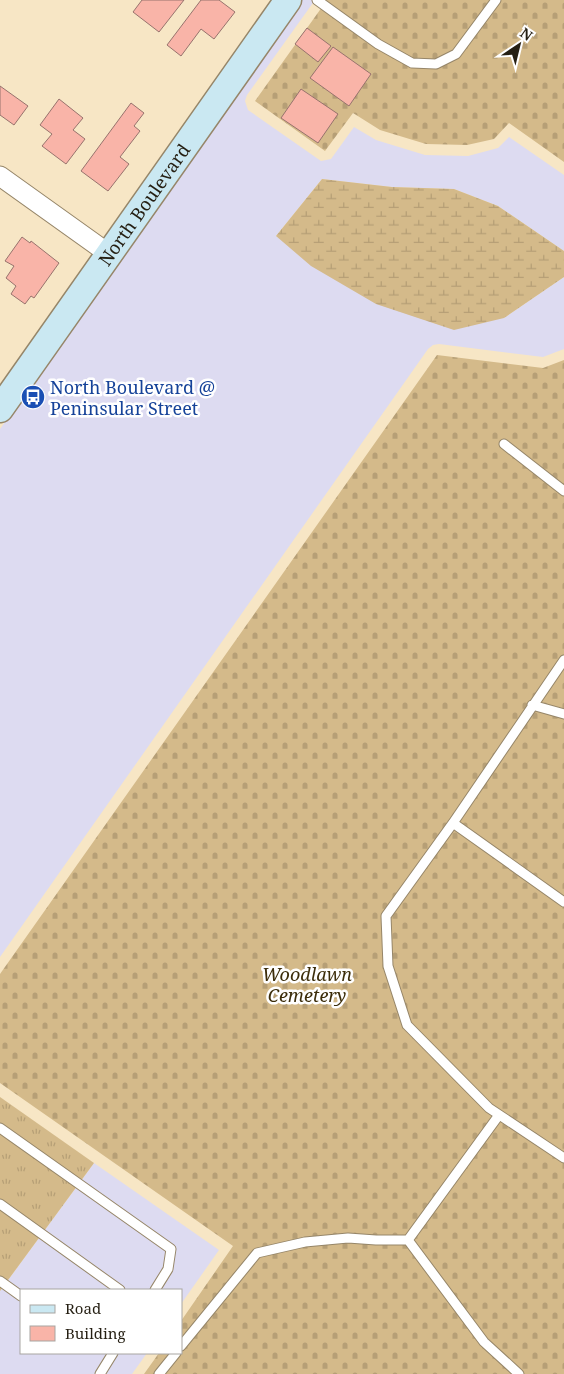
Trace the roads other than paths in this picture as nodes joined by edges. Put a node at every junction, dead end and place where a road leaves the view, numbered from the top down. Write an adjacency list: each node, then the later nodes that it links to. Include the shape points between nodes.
1 (288, 0): 5 (street, North Boulevard)
2 (317, 0): 3 (lane, via 378,44 412,63 436,64 456,54)
3 (496, 0)
4 (0, 176): 5 (street)
5 (109, 254): 6 (street, North Boulevard)
6 (0, 408)
7 (504, 444): 8 (lane)
8 (564, 491)
9 (564, 660): 10 (lane)
10 (532, 705): 11 (lane); 12 (lane)
11 (564, 714)
12 (453, 823): 13 (lane); 14 (lane, via 386,916 388,966 408,1025)
13 (564, 902)
14 (499, 1115): 16 (lane); 18 (lane)
15 (0, 1128): 21 (lane, via 171,1249 168,1269)
16 (564, 1158)
17 (0, 1204): 20 (lane)
18 (408, 1240): 23 (lane, via 348,1238 305,1242 257,1253); 28 (lane, via 484,1342)
19 (0, 1281): 22 (lane)
20 (119, 1289)
21 (155, 1289)
22 (20, 1295)
23 (182, 1345)
24 (175, 1354): 27 (lane)
25 (108, 1355): 26 (lane)
26 (100, 1374)
27 (159, 1374)
28 (519, 1374)

